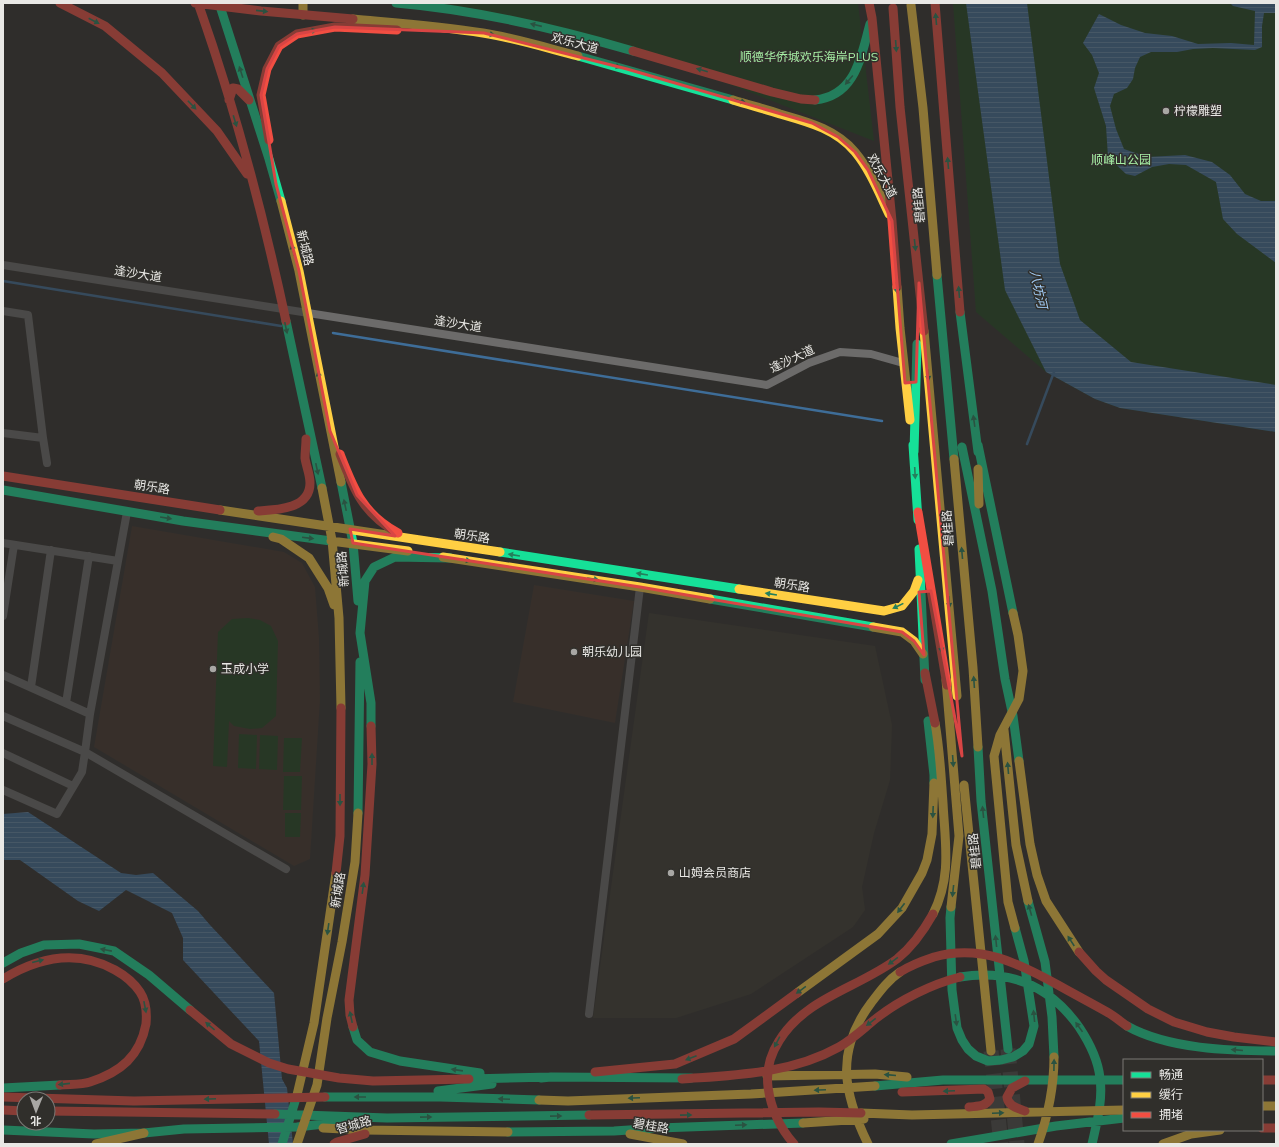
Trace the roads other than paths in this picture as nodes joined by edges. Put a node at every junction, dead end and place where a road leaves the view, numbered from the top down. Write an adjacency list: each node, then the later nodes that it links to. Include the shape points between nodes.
1 (60, 3): 17 (main road, one-way to 17, via 105,26 162,73 217,131)
2 (197, 3): 7 (main road, 欢乐大道); 15 (main road, 新城路)
3 (303, 3): 10 (main road)
4 (396, 3): 13 (main road, 欢乐大道, one-way to 4, via 512,19 444,7)
5 (869, 3): 11 (main road)
6 (935, 3): 31 (main road, one-way to 6, via 961,323)
7 (220, 5): 10 (main road, 欢乐大道, one-way to 10); 16 (main road, 新城路, one-way to 7)
8 (911, 5): 26 (main road, 碧桂路, via 923,108)
9 (893, 8): 21 (main road, one-way to 21, via 900,107)
10 (303, 15): 12 (main road, 欢乐大道)
11 (872, 18): 13 (main road, 欢乐大道, one-way to 13, via 858,68 837,92 822,99 809,100 786,95); 19 (main road)
12 (468, 31): 14 (main road, 欢乐大道, one-way to 14, via 533,44); 18 (main road, one-way to 12, via 262,95 266,69 279,46 297,34 335,27)
13 (676, 63): 14 (main road)
14 (671, 82): 19 (main road, 欢乐大道, one-way to 19, via 812,123 838,137 855,152 868,170)
15 (229, 100): 16 (main road, via 233,88 238,88); 17 (main road, 新城路, one-way to 17)
16 (251, 102): 18 (main road, 新城路)
17 (252, 180): 22 (main road, 新城路)
18 (276, 184): 24 (main road, 新城路, one-way to 18)
19 (892, 221): 25 (main road, one-way to 25)
20 (3, 265): 22 (street, 逢沙大道)
21 (919, 283): 32 (main road); 66 (main road, one-way to 66)
22 (282, 308): 24 (street, 逢沙大道); 27 (main road, 新城路, one-way to 27)
23 (3, 310): 30 (street, via 28,315)
24 (306, 312): 25 (street, 逢沙大道, via 767,385 809,363 840,352 871,354); 29 (main road, 新城路, one-way to 24)
25 (903, 363): 32 (main road)
26 (947, 382): 42 (main road); 80 (main road, 碧桂路, one-way to 26, via 981,801 973,668)
27 (308, 426): 38 (main road, via 305,457 310,484 303,500 282,510); 39 (main road, 新城路, one-way to 39)
28 (3, 430): 30 (street)
29 (330, 431): 40 (main road, 新城路, one-way to 29); 43 (main road, via 357,495 387,528)
30 (42, 438): 33 (street)
31 (978, 445): 42 (main road); 63 (main road, one-way to 31, via 959,836 950,918 955,1017 957,1028 968,1049 988,1061 1001,1060 1023,1051 1029,1044 1034,1026 1024,961 1008,902 994,756 1000,735 1019,699 1023,670)
32 (914, 452): 37 (main road, one-way to 37)
33 (47, 462)
34 (3, 476): 38 (main road, 朝乐路)
35 (3, 490): 36 (main road, 朝乐路)
36 (127, 512): 41 (main road, 朝乐路, one-way to 41); 51 (street)
37 (918, 512): 52 (main road); 63 (main road, one-way to 63)
38 (239, 513): 39 (main road, 朝乐路)
39 (330, 526): 40 (main road, 朝乐路); 44 (main road, 新城路)
40 (350, 529): 43 (main road, 朝乐路); 46 (main road, 新城路)
41 (242, 530): 44 (main road, 朝乐路, one-way to 44); 57 (main road, via 281,539 309,558 328,588)
42 (979, 530): 54 (main road)
43 (409, 538): 55 (main road, 朝乐路, one-way to 43)
44 (332, 540): 46 (main road, 朝乐路); 57 (main road, 新城路)
45 (3, 543): 47 (street)
46 (353, 543): 50 (main road, 朝乐路); 59 (main road, 新城路)
47 (14, 545): 48 (street); 56 (street)
48 (51, 550): 49 (street); 64 (street)
49 (89, 556): 51 (street); 65 (street)
50 (450, 558): 53 (main road, 朝乐路, one-way to 53); 59 (main road, via 395,557 374,567 366,581)
51 (118, 561): 67 (street)
52 (919, 575): 55 (main road, 朝乐路, one-way to 55, via 914,591 902,606 884,611); 60 (main road)
53 (640, 587): 58 (main road, 朝乐路); 78 (street)
54 (990, 592): 79 (main road, one-way to 54, via 1207,1032 1174,1022 1148,1009 1106,980 1075,947 1046,901 1037,875 1030,844 1013,716); 121 (main road, one-way to 54, via 1054,1077 1052,1018 1045,962 1024,889 1016,845)
55 (856, 607): 58 (main road, via 870,614 872,618 869,622)
56 (3, 616)
57 (339, 618): 114 (main road, 新城路, one-way to 114, via 340,836 314,1024)
58 (854, 623): 60 (main road, 朝乐路, via 902,632 914,641)
59 (360, 633): 83 (main road, one-way to 59, via 474,1073 400,1060 370,1052 357,1040 349,1000 365,875 372,764 371,703); 115 (main road, 新城路, via 359,800 355,862 317,1085)
60 (924, 655): 61 (main road)
61 (925, 673): 83 (main road, one-way to 83, via 934,775 932,834 922,873 902,908 878,934 734,1039 675,1064); 118 (main road, one-way to 118, via 938,742 947,835 947,865 939,900 911,946 898,958 883,969 819,1002 795,1019 776,1044 768,1066 769,1096 780,1127)
62 (3, 675): 64 (street)
63 (946, 680): 69 (main road)
64 (31, 687): 65 (street)
65 (66, 703): 67 (street)
66 (958, 703)
67 (90, 714): 71 (street)
68 (3, 716): 71 (street)
69 (961, 749)
70 (3, 752): 73 (street)
71 (84, 752): 73 (street, via 82,772); 75 (street)
72 (964, 776): 81 (main road)
73 (73, 786): 74 (street, via 57,814)
74 (3, 790)
75 (286, 868)
76 (3, 963): 83 (main road, one-way to 76, via 373,1081 288,1069 269,1063 231,1044 149,975 114,951 79,944 44,945)
77 (3, 979): 90 (main road, one-way to 90, via 30,963 50,958 90,959 112,968 132,981 143,996 146,1015 140,1047 132,1059 115,1072 90,1082)
78 (589, 1014)
79 (1276, 1042)
80 (1008, 1049)
81 (991, 1051)
82 (1276, 1051): 119 (main road, one-way to 119, via 1192,1047 1156,1037 1130,1027 1103,1009 1014,962 991,954 970,951 935,956 912,965 891,979 866,1009 851,1039 847,1084 859,1126)
83 (551, 1077): 84 (main road); 93 (main road)
84 (682, 1079): 85 (main road, one-way to 84, via 875,1074); 122 (main road, one-way to 84, via 1100,1111 1101,1082 1098,1065 1084,1033 1053,998 1036,986 989,974 946,980 880,1015 839,1047 804,1062 762,1073)
85 (943, 1080): 86 (main road); 91 (main road)
86 (1027, 1080): 87 (main road); 101 (main road, via 1010,1090 1007,1095 1010,1105)
87 (1123, 1080)
88 (1263, 1080): 89 (main road)
89 (1276, 1080)
90 (3, 1088)
91 (836, 1089): 93 (main road, one-way to 93, via 568,1101); 100 (main road, one-way to 91, via 983,1106 990,1099 984,1089 894,1092)
92 (3, 1096): 93 (main road, one-way to 92, via 134,1101)
93 (379, 1097)
94 (1263, 1106): 95 (main road)
95 (1276, 1106)
96 (3, 1110): 98 (main road)
97 (1123, 1110): 101 (main road)
98 (16, 1111)
99 (56, 1111): 103 (main road, via 298,1114)
100 (819, 1112): 102 (main road); 103 (main road, one-way to 100)
101 (1027, 1112): 102 (main road, one-way to 101)
102 (912, 1115): 110 (main road, one-way to 102, via 817,1123)
103 (387, 1118): 105 (main road)
104 (1122, 1119): 120 (main road, via 1056,1126)
105 (297, 1127): 109 (main road); 112 (main road, via 184,1129)
106 (1263, 1128): 107 (main road)
107 (1276, 1128)
108 (3, 1130): 112 (main road, via 94,1134)
109 (381, 1130): 110 (main road); 116 (main road, 智城路)
110 (614, 1131): 117 (main road, 碧桂路)
111 (1208, 1131): 123 (main road)
112 (144, 1133): 113 (main road)
113 (96, 1144)
114 (282, 1144)
115 (297, 1144)
116 (334, 1144)
117 (683, 1144)
118 (794, 1144)
119 (868, 1144)
120 (951, 1144)
121 (1038, 1144)
122 (1092, 1144)
123 (1164, 1144)

